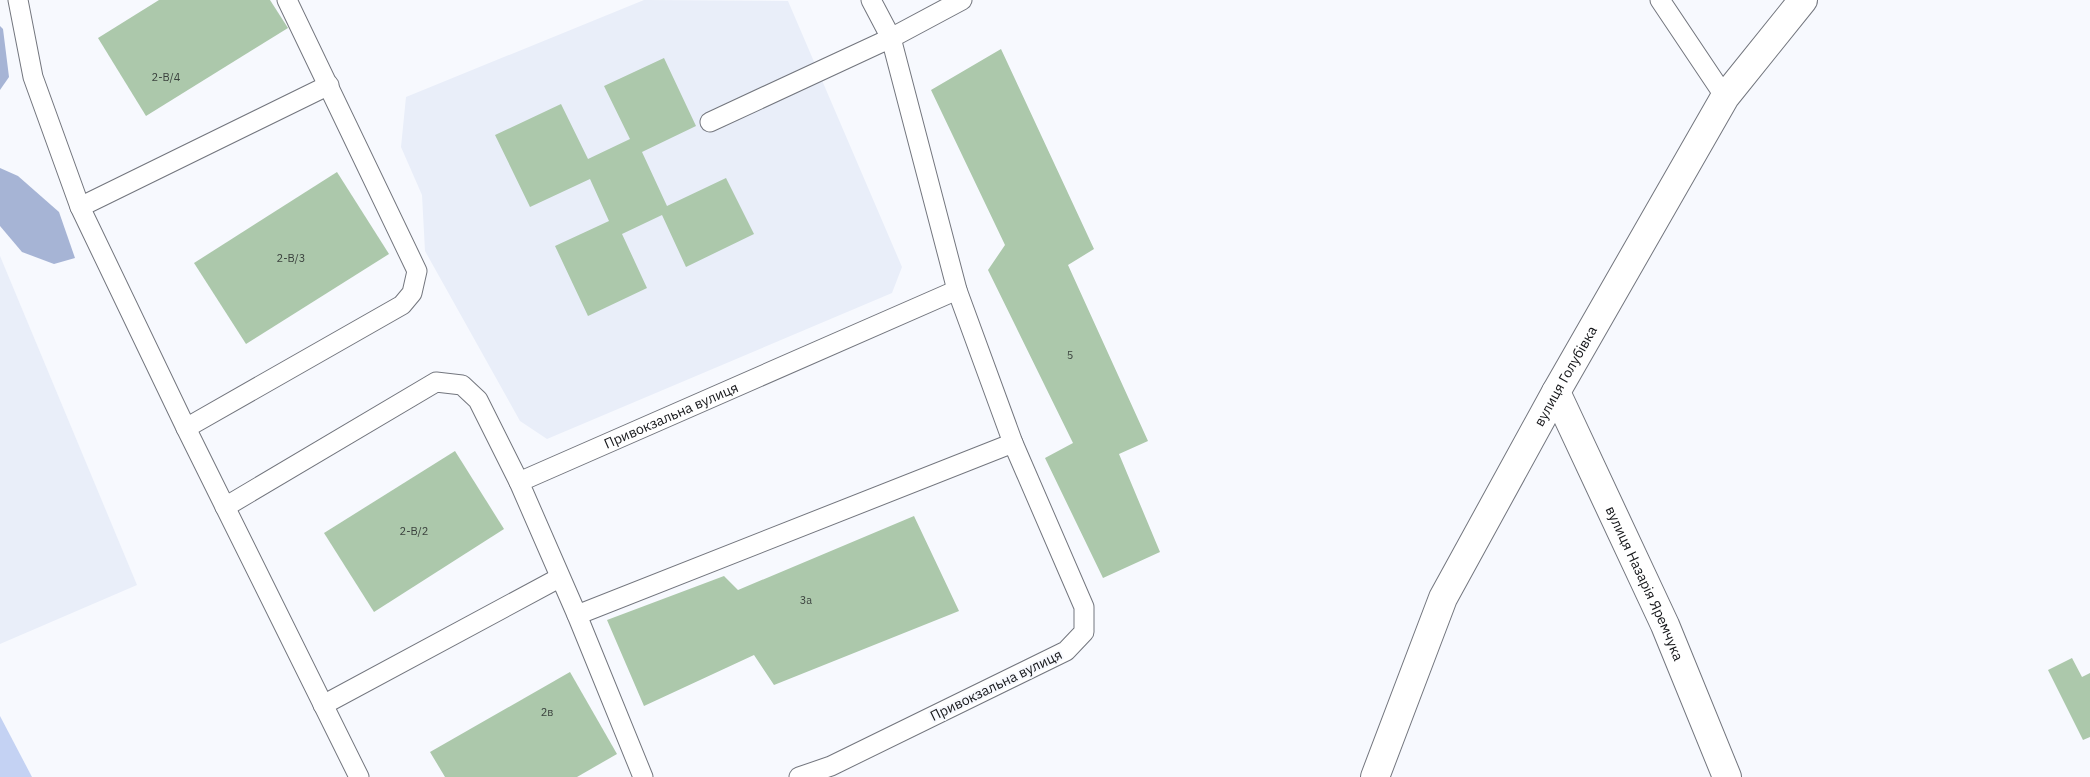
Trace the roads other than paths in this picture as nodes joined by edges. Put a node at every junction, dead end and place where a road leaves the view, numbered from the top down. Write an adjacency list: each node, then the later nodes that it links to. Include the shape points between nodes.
1 (18, 0): 11 (lane, via 33,77)
2 (287, 0): 8 (lane)
3 (871, 0): 7 (lane, Привокзальна вулиця)
4 (962, 0): 7 (lane)
5 (1660, 0): 9 (lane)
6 (1803, 0): 9 (street, вулиця Голубівка)
7 (890, 38): 10 (lane); 12 (lane, Привокзальна вулиця)
8 (329, 85): 11 (lane); 14 (lane, via 417,271 412,293 402,305)
9 (1724, 97): 13 (street, вулиця Голубівка)
10 (710, 122)
11 (80, 206): 14 (lane)
12 (957, 290): 15 (lane, Привокзальна вулиця); 16 (lane, Привокзальна вулиця)
13 (1556, 392): 24 (street, вулиця Голубівка, via 1443,598); 25 (street, вулиця Назарія Яремчука, via 1665,625)
14 (186, 428): 17 (lane)
15 (1013, 443): 19 (lane); 23 (lane, Привокзальна вулиця, via 1084,607 1084,632 1066,651 831,766)
16 (518, 482): 17 (lane, via 478,400 462,385 436,382); 18 (lane)
17 (225, 507): 20 (lane)
18 (559, 578): 19 (lane); 20 (lane)
19 (577, 615): 22 (lane)
20 (323, 705): 21 (lane)
21 (359, 777)
22 (643, 777)
23 (799, 777)
24 (1375, 777)
25 (1727, 777)

